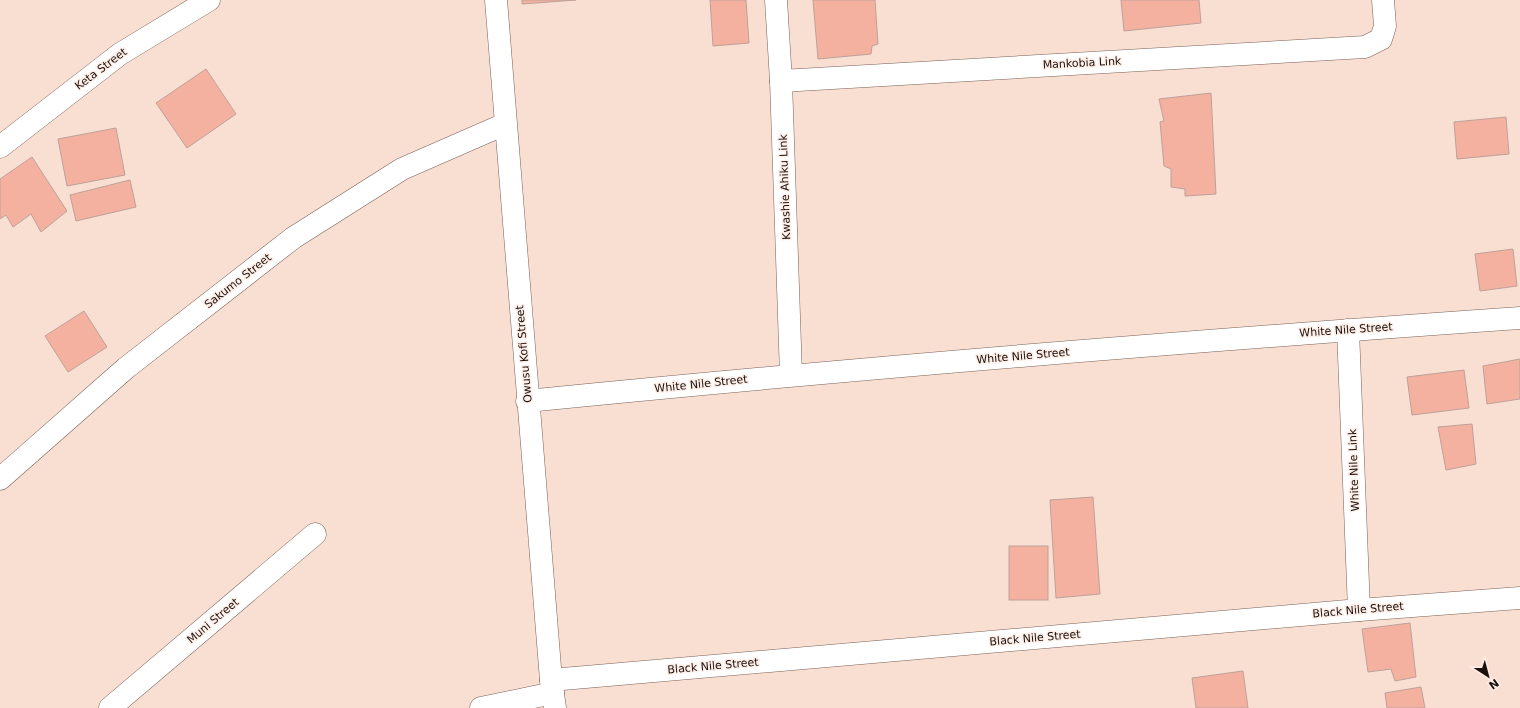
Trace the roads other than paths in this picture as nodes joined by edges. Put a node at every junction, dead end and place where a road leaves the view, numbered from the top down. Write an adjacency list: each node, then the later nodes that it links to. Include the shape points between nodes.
1 (209, 0): 7 (street, Keta Street, via 120,54)
2 (496, 0): 6 (street, Owusu Kofi Street)
3 (776, 0): 5 (street, Kwashie Ahiku Link)
4 (1383, 0): 5 (street, Mankobia Link, via 1385,26 1381,39 1365,47)
5 (781, 81): 10 (street, Kwashie Ahiku Link)
6 (505, 124): 11 (street, Owusu Kofi Street); 12 (street, Sakumo Street, via 402,169 293,238 126,368)
7 (0, 147)
8 (1520, 318): 9 (street, White Nile Street)
9 (1348, 330): 10 (street, White Nile Street); 15 (street, White Nile Link)
10 (791, 375): 11 (street, White Nile Street)
11 (527, 401): 16 (street, Owusu Kofi Street)
12 (0, 479)
13 (315, 534): 17 (street, Muni Street)
14 (1520, 598): 15 (street, Black Nile Street)
15 (1359, 610): 16 (street, Black Nile Street)
16 (553, 694): 18 (street, Black Nile Street)
17 (110, 708)
18 (481, 708)

